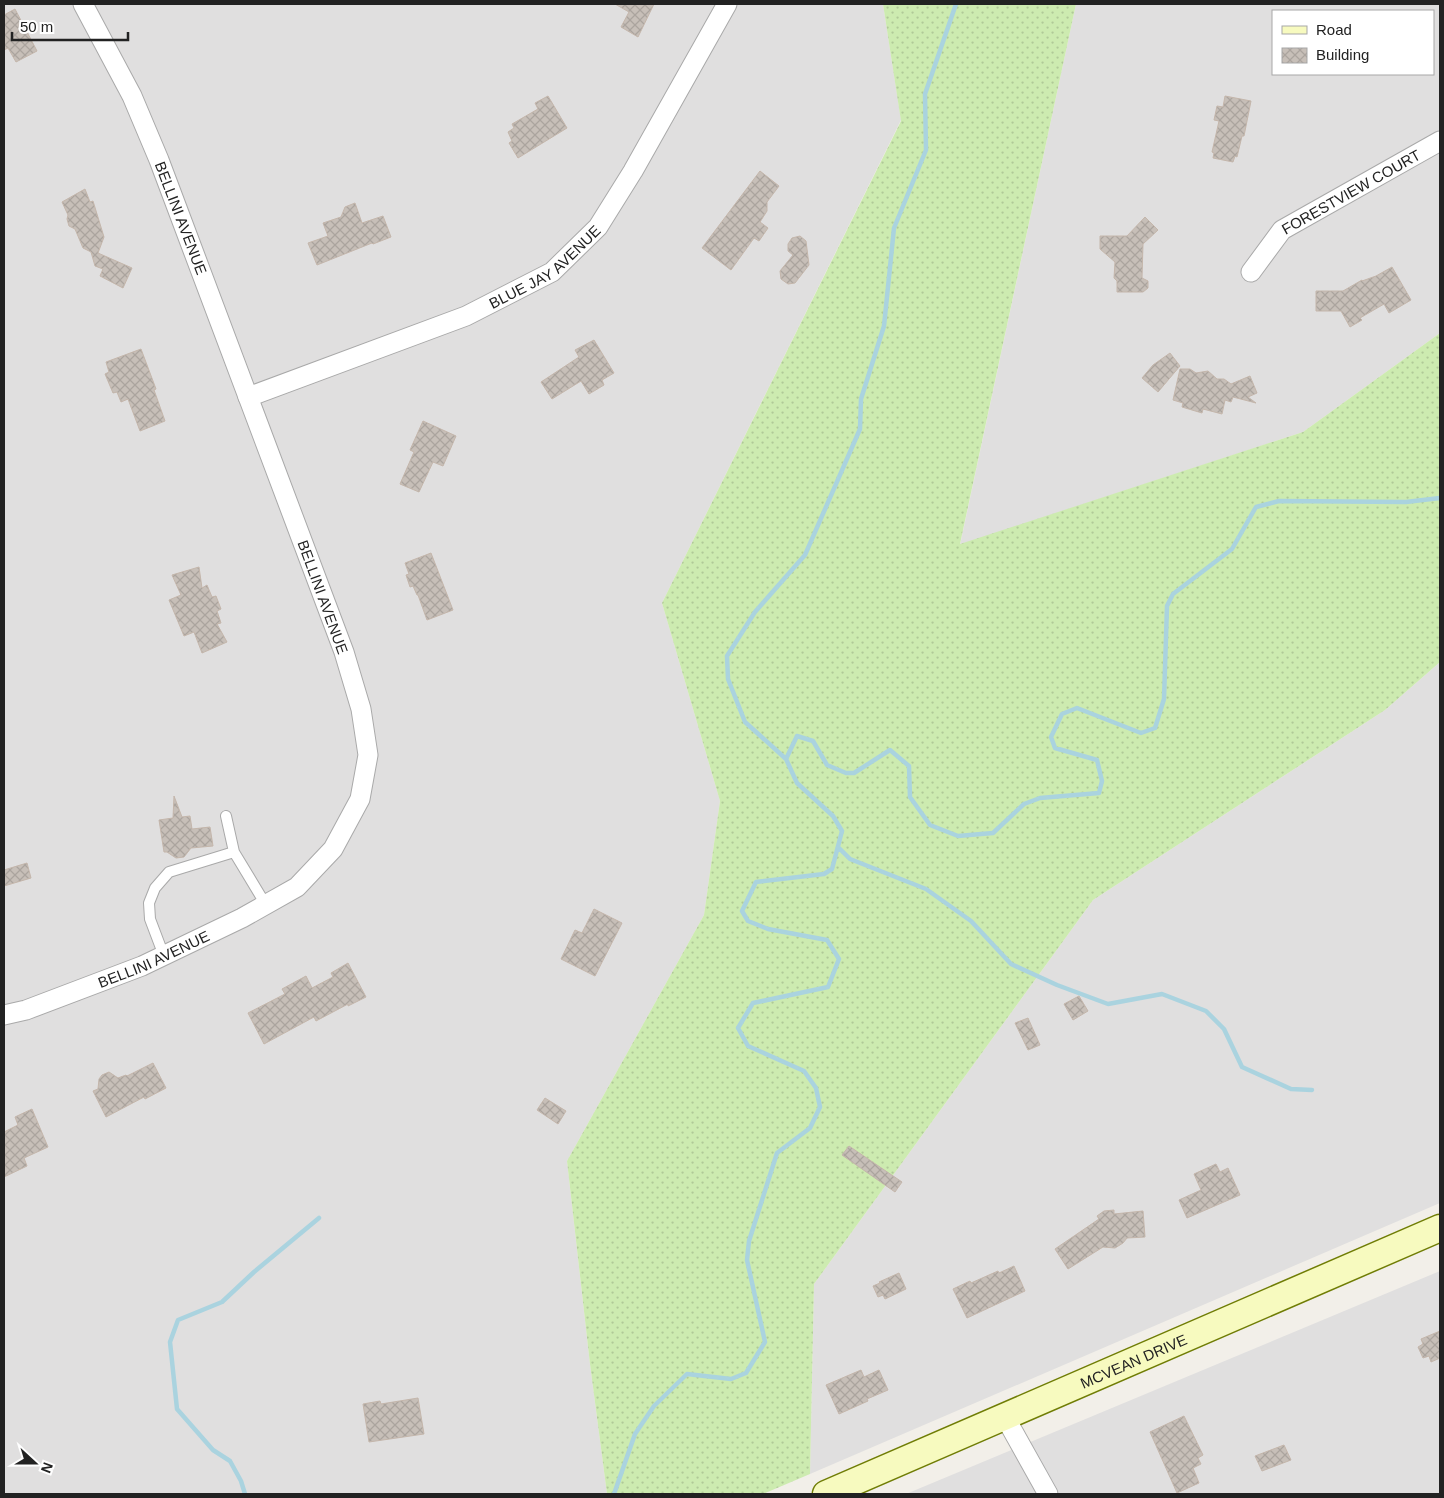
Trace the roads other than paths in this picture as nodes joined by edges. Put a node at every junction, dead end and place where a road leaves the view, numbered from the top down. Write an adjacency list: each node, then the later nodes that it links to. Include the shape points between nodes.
1 (83, 4): 5 (street, BELLINI AVENUE, via 132,96 159,160)
2 (727, 4): 5 (street, BLUE JAY AVENUE, via 598,227 552,272 466,316)
3 (1440, 141): 4 (street, FORESTVIEW COURT, via 1282,230)
4 (1251, 272)
5 (248, 396): 8 (street, BELLINI AVENUE, via 344,652 361,709 368,755 360,799 333,849 297,887)
6 (226, 816): 7 (lane)
7 (234, 852): 8 (lane); 9 (lane, via 170,872 155,888 149,903 150,919)
8 (266, 905): 9 (street, BELLINI AVENUE)
9 (164, 956): 10 (street, BELLINI AVENUE, via 26,1010)
10 (4, 1015)
11 (1440, 1228): 12 (main road, MCVEAN DRIVE)
12 (1004, 1417): 13 (main road, MCVEAN DRIVE); 14 (street)
13 (826, 1494)
14 (1048, 1494)

